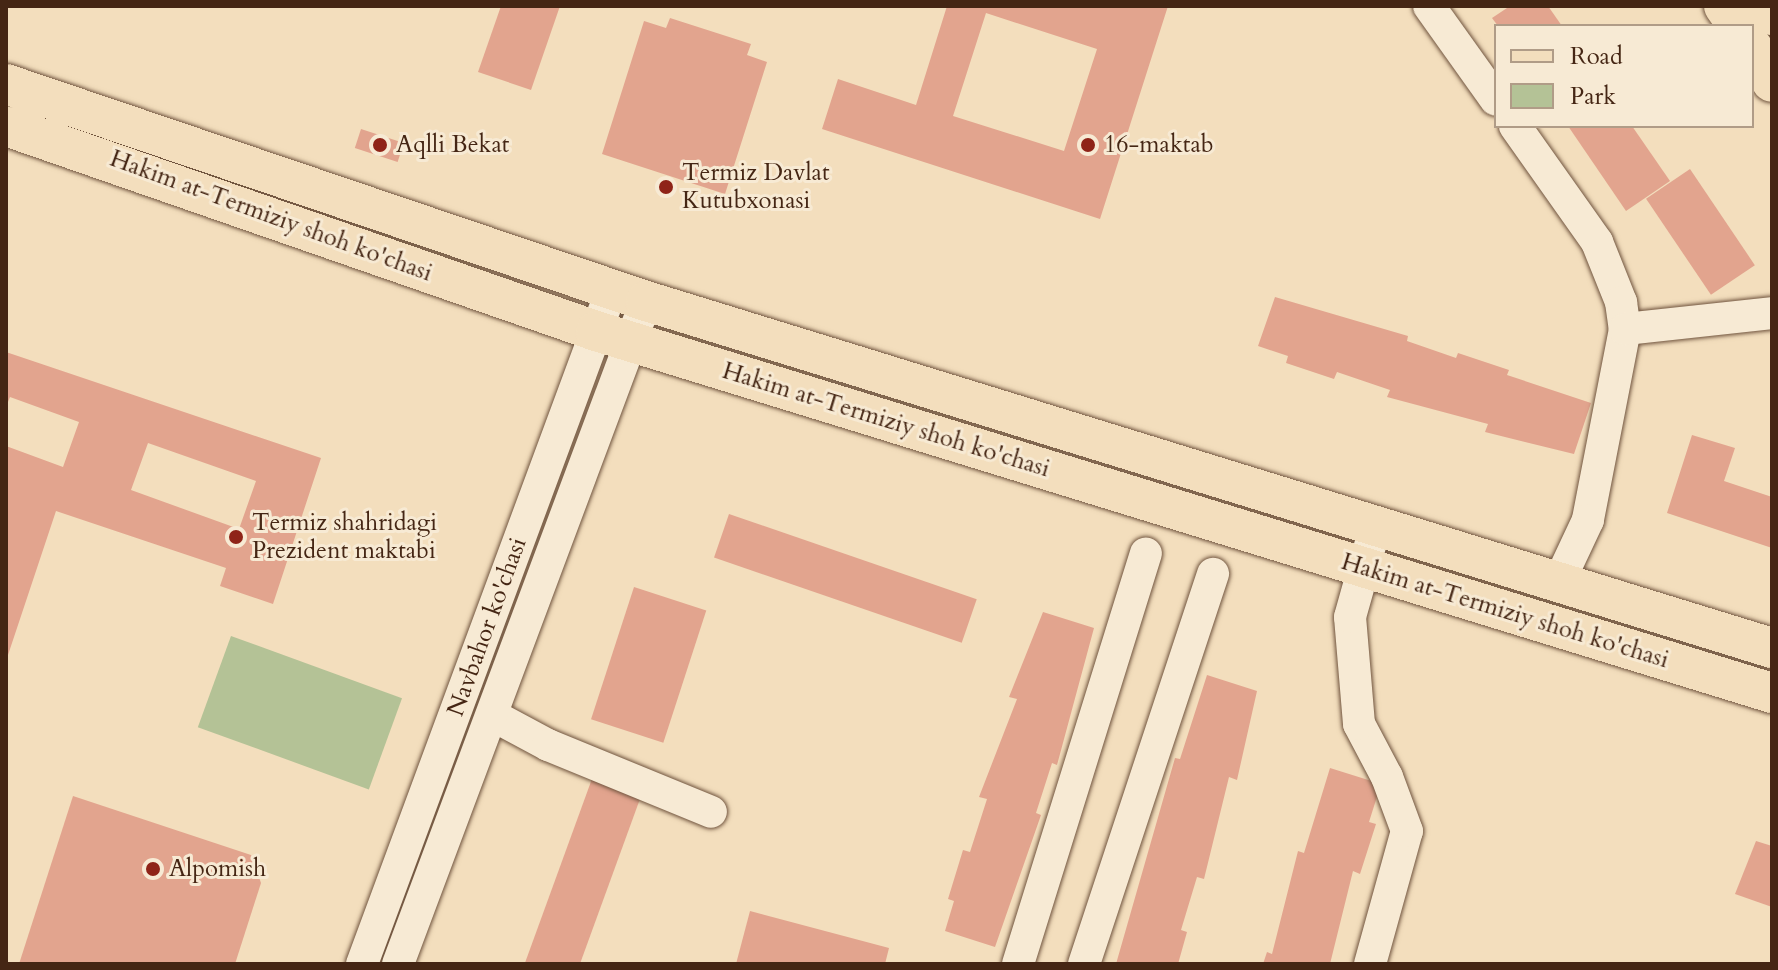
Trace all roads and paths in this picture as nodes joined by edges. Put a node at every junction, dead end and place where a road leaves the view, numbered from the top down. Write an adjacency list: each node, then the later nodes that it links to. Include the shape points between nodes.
1 (1429, 6): 9 (street)
2 (1724, 6): 5 (main road)
3 (1766, 6): 4 (main road)
4 (1772, 15)
5 (1737, 24)
6 (1754, 50): 7 (main road)
7 (1772, 82)
8 (6, 84): 12 (main road, Hakim at-Termiziy shoh ko'chasi)
9 (1494, 97)
10 (6, 126): 15 (main road, Hakim at-Termiziy shoh ko'chasi)
11 (1516, 128): 14 (street, via 1597,242 1621,302)
12 (629, 295): 15 (street, Navbahor ko'chasi); 16 (main road, Hakim at-Termiziy shoh ko'chasi)
13 (1772, 313): 14 (street)
14 (1625, 329): 20 (street, via 1588,520)
15 (614, 337): 18 (main road, Hakim at-Termiziy shoh ko'chasi); 23 (street, Navbahor ko'chasi); 25 (street, Navbahor ko'chasi)
16 (1375, 528): 18 (street); 20 (main road, Hakim at-Termiziy shoh ko'chasi)
17 (1146, 554): 27 (street)
18 (1362, 569): 22 (main road, Hakim at-Termiziy shoh ko'chasi); 29 (street, via 1350,617 1359,724 1407,831)
19 (1213, 574): 28 (street)
20 (1558, 584): 21 (main road, Hakim at-Termiziy shoh ko'chasi)
21 (1772, 648)
22 (1772, 693)
23 (492, 715): 24 (street, via 548,745); 26 (street, Navbahor ko'chasi)
24 (711, 812)
25 (362, 964)
26 (398, 964)
27 (1018, 964)
28 (1084, 964)
29 (1370, 964)

